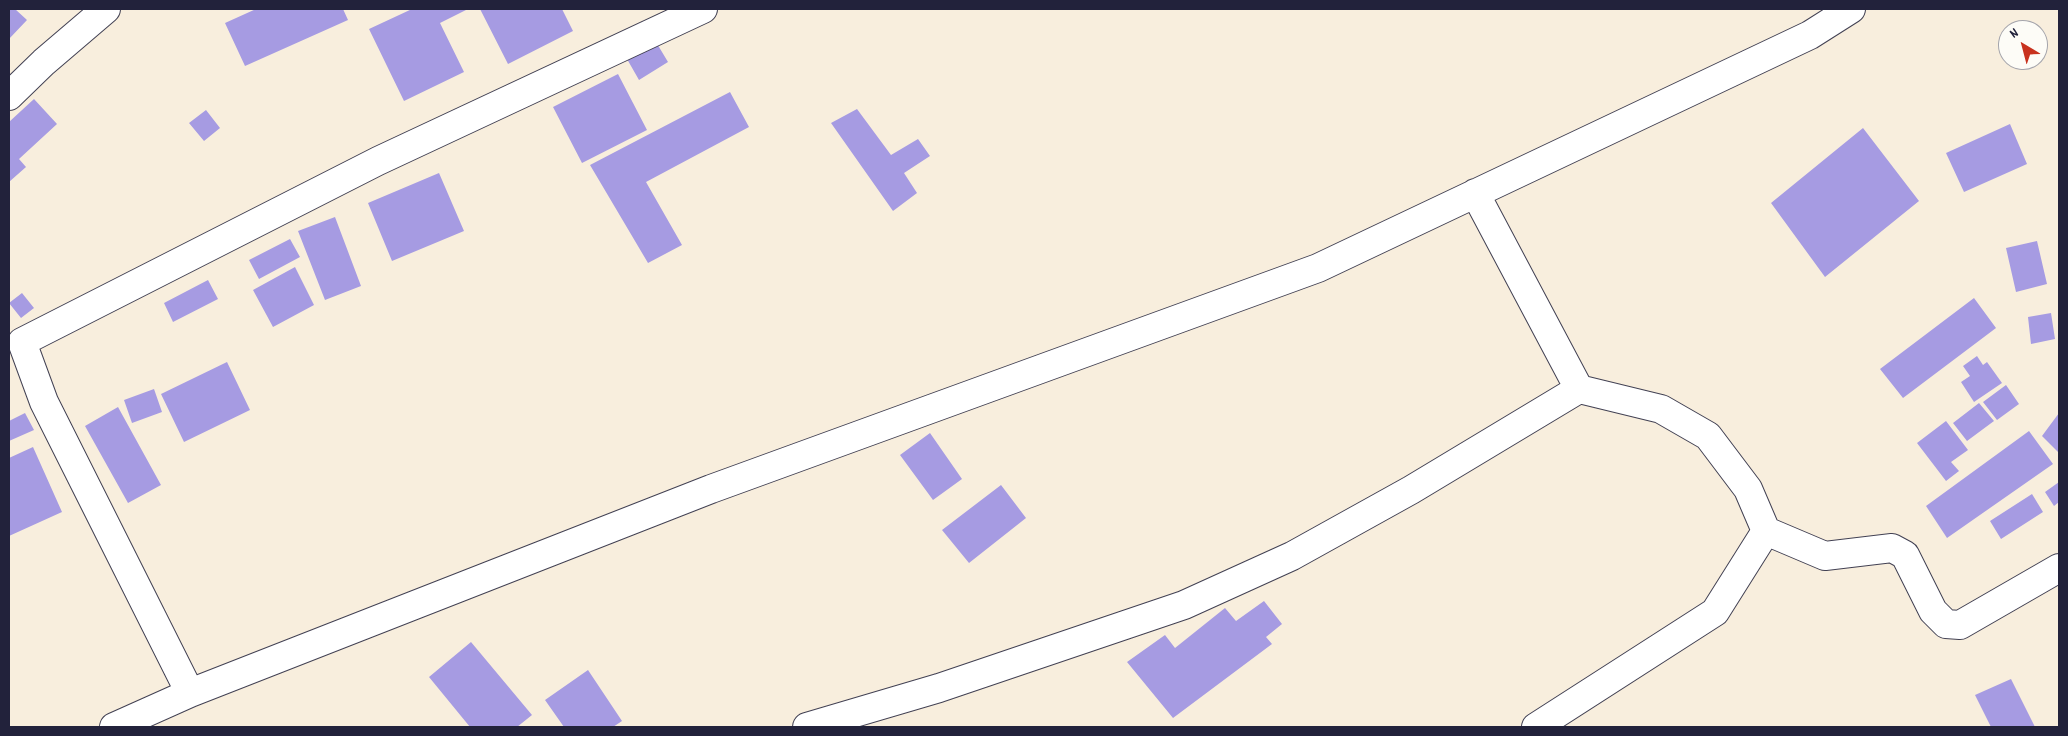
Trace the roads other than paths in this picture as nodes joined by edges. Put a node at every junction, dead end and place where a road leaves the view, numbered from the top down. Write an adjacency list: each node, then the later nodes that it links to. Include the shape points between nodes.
1 (106, 9): 4 (street)
2 (703, 9): 9 (street, via 378,161 22,342 44,402)
3 (1851, 9): 5 (street, via 1810,35)
4 (9, 96)
5 (1476, 193): 6 (street); 9 (street, via 1318,268 711,489)
6 (1579, 389): 7 (street, via 1662,410 1708,436 1748,489); 11 (street, via 1411,490 1292,556 1184,605 939,688)
7 (1766, 531): 8 (street, via 1825,556 1892,548 1905,555 1933,612 1946,624 1960,625); 12 (street, via 1715,612)
8 (2059, 568)
9 (190, 694): 10 (street)
10 (114, 727)
11 (808, 727)
12 (1536, 727)

